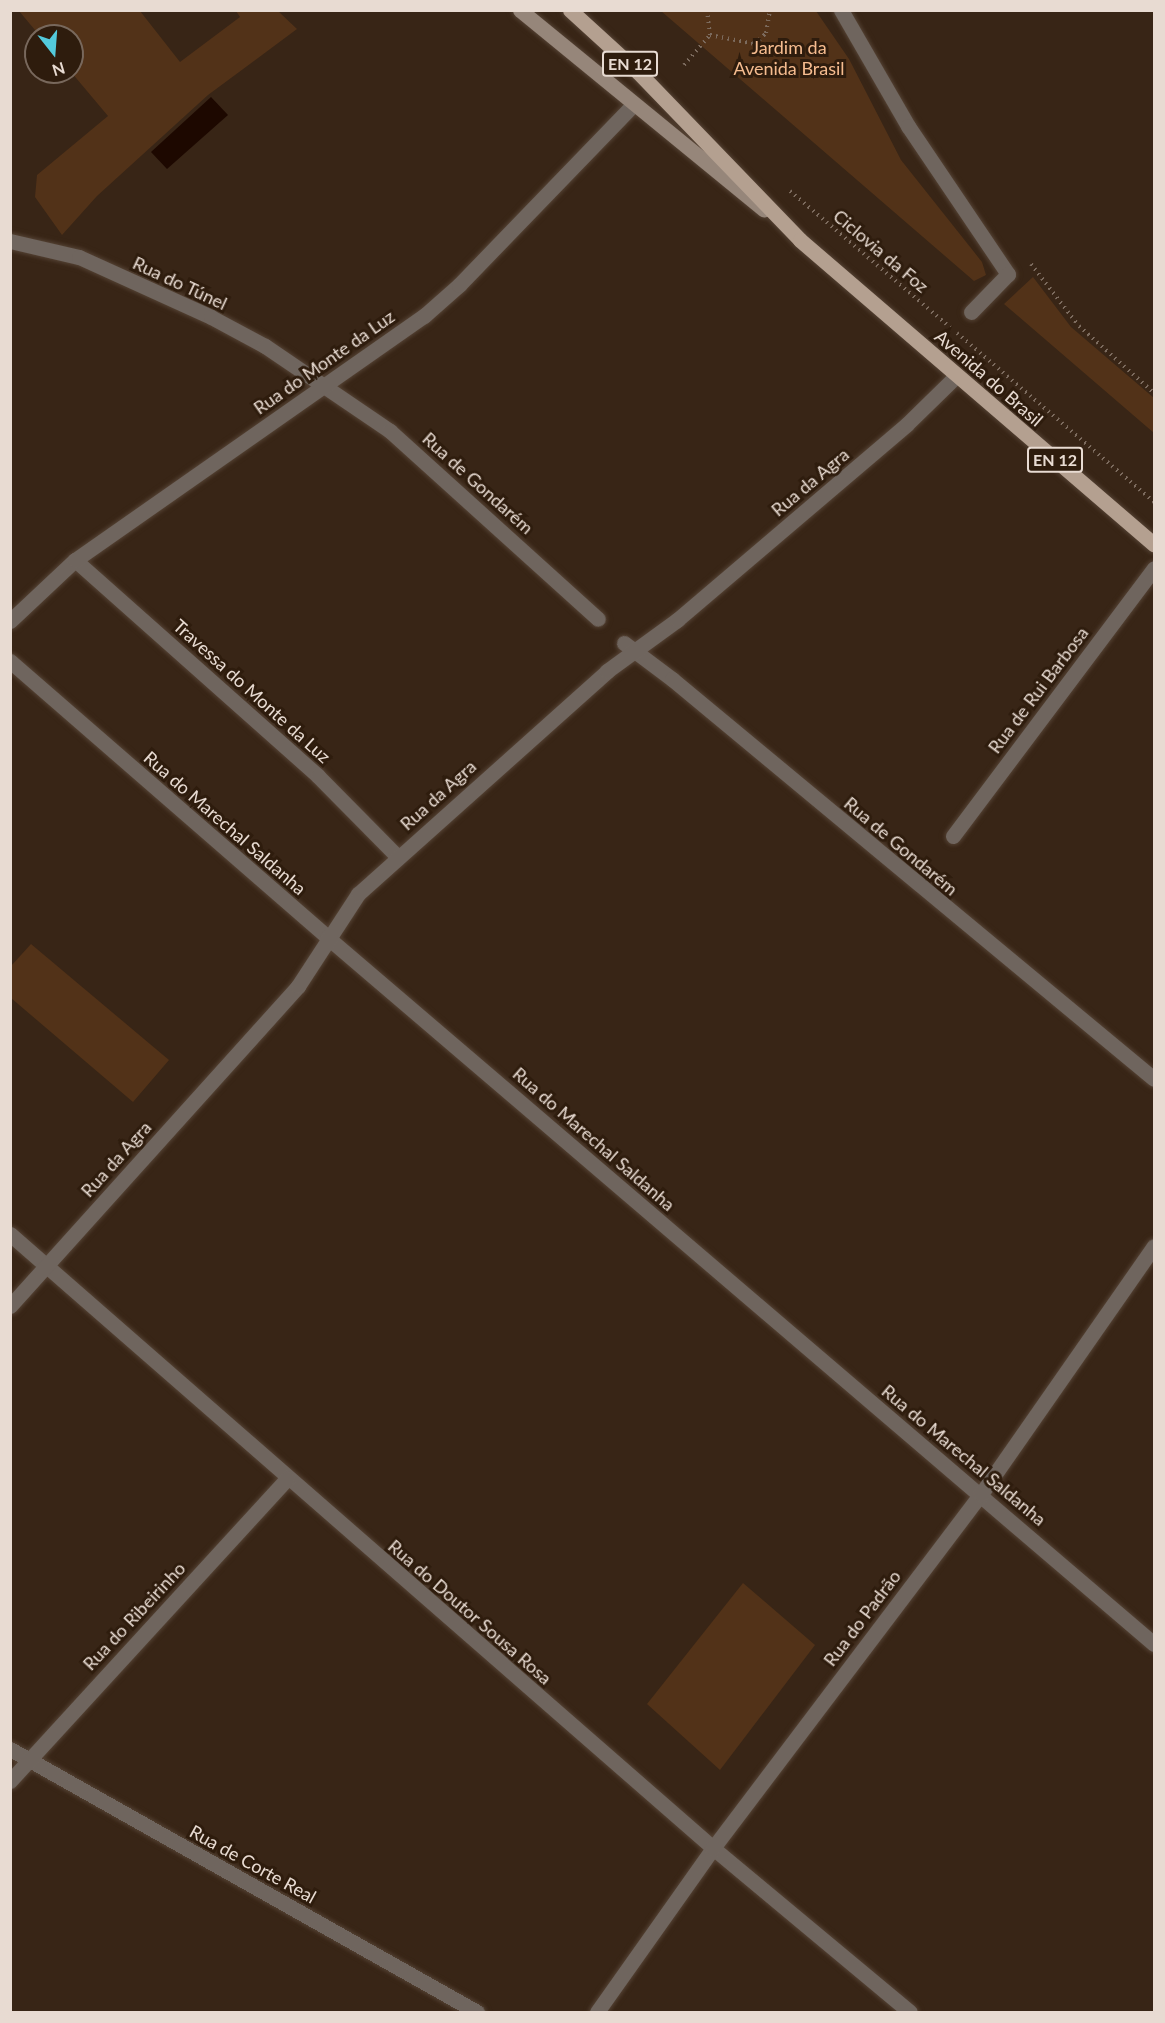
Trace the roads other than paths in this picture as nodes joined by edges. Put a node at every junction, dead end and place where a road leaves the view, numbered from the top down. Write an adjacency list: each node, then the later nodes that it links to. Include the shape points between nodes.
1 (520, 10): 4 (main road, Avenida do Brasil)
2 (570, 10): 5 (main road, Avenida do Brasil / EN 12, via 638,72)
3 (842, 10): 7 (street, via 908,126 1008,273)
4 (633, 105): 5 (main road, Avenida do Brasil); 9 (street, Rua do Monte da Luz, via 459,285 424,316)
5 (800, 240): 8 (main road, Avenida do Brasil / EN 12)
6 (10, 241): 9 (street, Rua do Túnel, via 79,257 211,317 265,346)
7 (971, 312)
8 (956, 376): 10 (main road, Avenida do Brasil / EN 12); 15 (street, Rua da Agra, via 906,425)
9 (323, 386): 11 (street, Rua do Monte da Luz); 13 (street, Rua de Gondarém, via 390,430)
10 (1155, 545)
11 (75, 560): 14 (street, Rua do Monte da Luz); 18 (street, Travessa do Monte da Luz, via 318,776)
12 (1155, 568): 17 (street, Rua de Rui Barbosa)
13 (596, 616)
14 (10, 621)
15 (629, 648): 18 (street, Rua da Agra); 20 (street, Rua de Gondarém, via 672,679)
16 (10, 661): 19 (street, Rua do Marechal Saldanha)
17 (953, 836)
18 (398, 857): 19 (street, Rua da Agra, via 358,894)
19 (327, 937): 23 (street, Rua da Agra, via 298,986); 26 (street, Rua do Marechal Saldanha)
20 (1155, 1078)
21 (10, 1234): 23 (street, Rua do Doutor Sousa Rosa)
22 (1155, 1246): 26 (street, Rua do Padrão)
23 (47, 1264): 24 (street, Rua da Agra); 25 (street, Rua do Doutor Sousa Rosa)
24 (10, 1306)
25 (287, 1479): 29 (street, Rua do Ribeirinho); 31 (street, Rua do Doutor Sousa Rosa)
26 (981, 1494): 27 (street, Rua do Marechal Saldanha); 31 (street, Rua do Padrão)
27 (1155, 1644)
28 (10, 1749): 29 (street, Rua de Corte Real)
29 (29, 1760): 30 (street, Rua do Ribeirinho); 32 (street, Rua de Corte Real)
30 (10, 1781)
31 (713, 1848): 33 (street, Rua do Padrão); 34 (street, Rua do Doutor Sousa Rosa)
32 (477, 2013)
33 (597, 2013)
34 (910, 2013)

